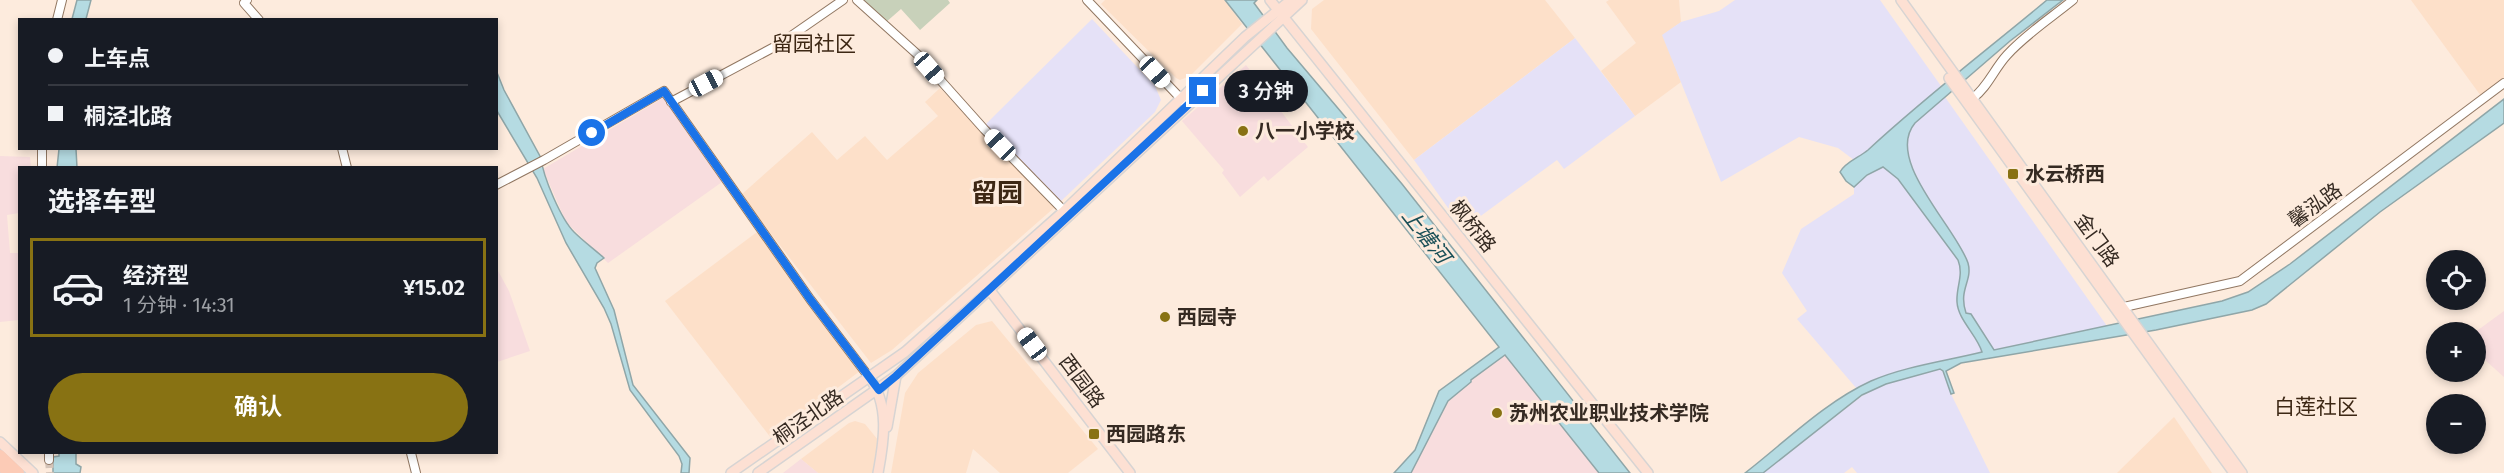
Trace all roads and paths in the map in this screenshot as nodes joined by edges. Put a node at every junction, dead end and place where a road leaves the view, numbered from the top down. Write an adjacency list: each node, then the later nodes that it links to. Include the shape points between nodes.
1 (62, 0): 13 (street)
2 (247, 0): 14 (street, via 244,3)
3 (843, 0): 20 (street, via 778,45)
4 (857, 0): 27 (street, via 917,54)
5 (1087, 0): 21 (street)
6 (1270, 0): 12 (main road, 枫桥路)
7 (1291, 0): 12 (main road, 桐泾北路)
8 (1302, 0): 12 (main road, 桐泾北路)
9 (1893, 0): 16 (main road, 金门路)
10 (1901, 0): 16 (main road, 金门路)
11 (2073, 0): 19 (street, via 2013,49 1985,88)
12 (1281, 14): 15 (main road, 桐泾北路); 48 (main road, 枫桥路)
13 (58, 18)
14 (257, 18)
15 (1269, 23): 21 (main road, 桐泾北路, via 1250,46); 21 (main road, 桐泾北路, via 1245,37)
16 (1951, 76): 18 (main road, 金门路)
17 (2504, 83): 29 (street, 馨泓路, via 2240,281)
18 (1961, 89): 19 (main road, 金门路); 30 (main road, 金门路)
19 (1972, 99): 29 (main road, 金门路)
20 (671, 102): 26 (street, via 664,91); 33 (street)
21 (1184, 103): 27 (main road, 桐泾北路)
22 (42, 150): 24 (street)
23 (342, 150): 25 (street)
24 (42, 166)
25 (346, 166)
26 (498, 184)
27 (1067, 214): 28 (main road, 桐泾北路)
28 (986, 285): 32 (main road, 桐泾北路); 33 (main road, 桐泾北路); 47 (main road, 西园路)
29 (2124, 308): 30 (main road, 金门路)
30 (2129, 320): 31 (main road, 金门路)
31 (2138, 334): 49 (main road, 金门路); 50 (main road, 金门路)
32 (896, 376): 34 (main road, 桐泾北路); 36 (main road)
33 (870, 377): 34 (main road); 44 (main road, 桐泾北路)
34 (879, 390): 36 (main road); 45 (main road, 桐泾北路)
35 (0, 442): 42 (main road)
36 (883, 447): 46 (main road)
37 (0, 454): 41 (highway)
38 (411, 454): 43 (street)
39 (0, 465): 40 (highway)
40 (8, 473)
41 (19, 473)
42 (33, 473)
43 (416, 473)
44 (732, 473)
45 (758, 473)
46 (878, 473)
47 (1130, 473)
48 (1648, 473)
49 (2234, 473)
50 (2242, 473)

